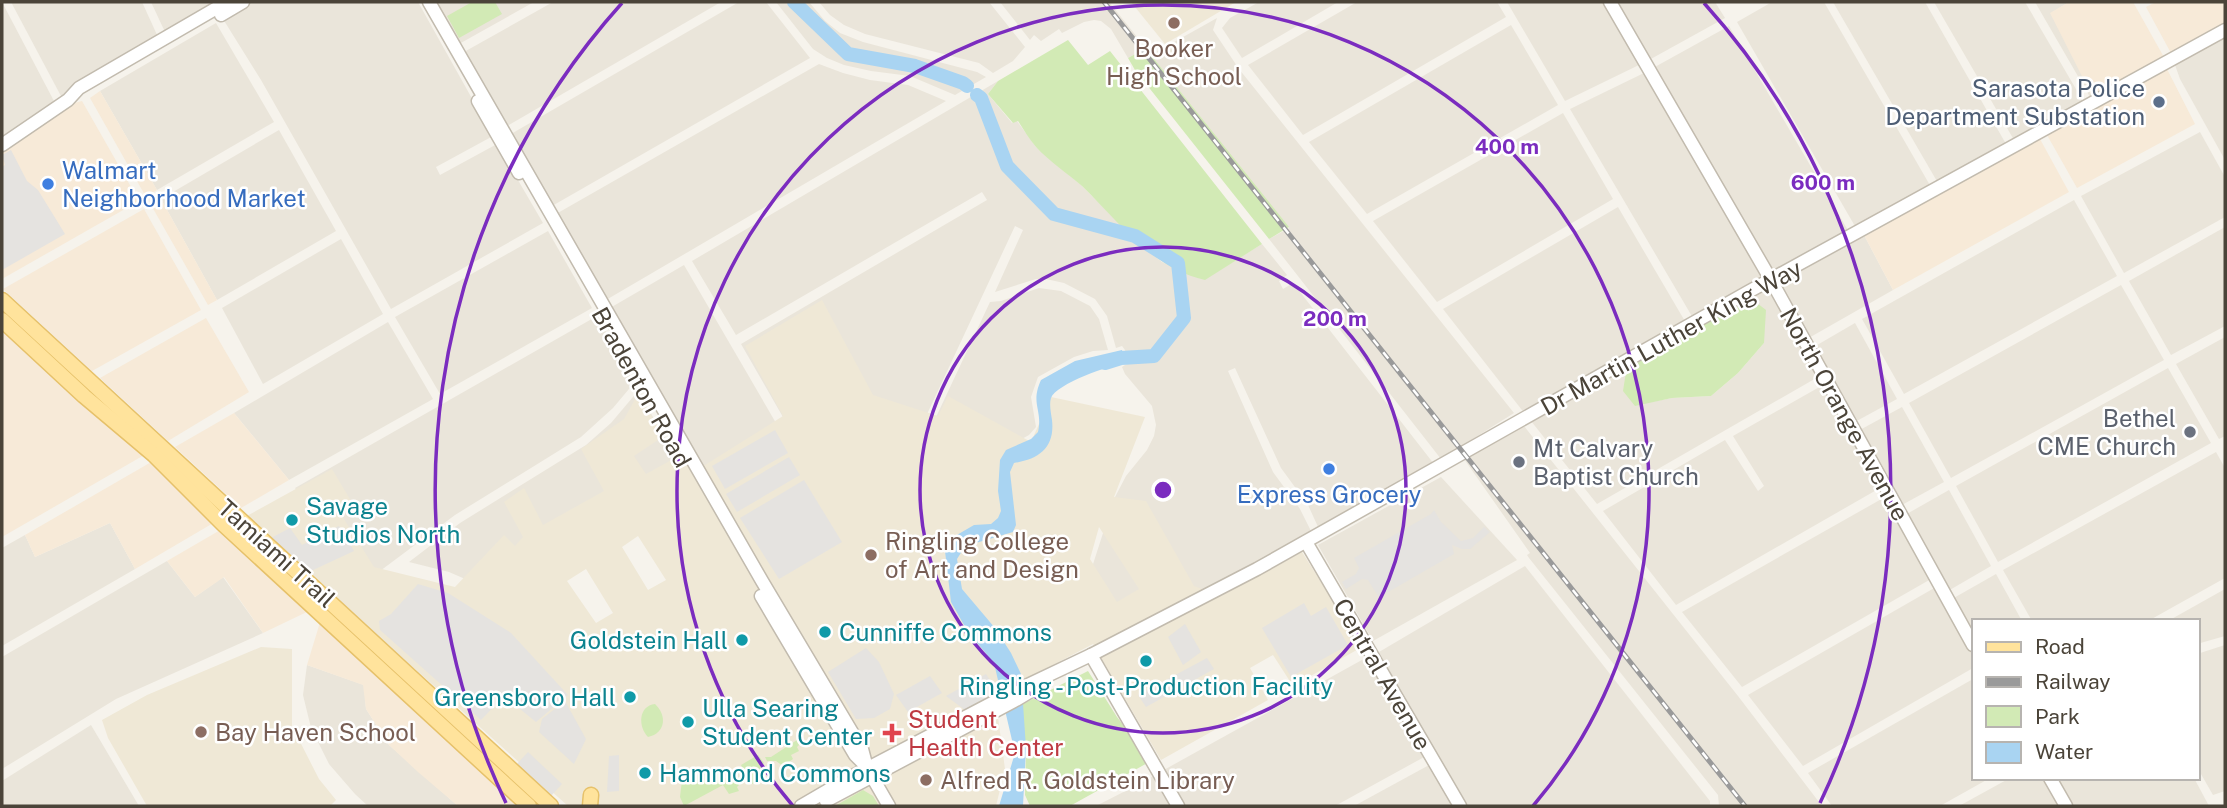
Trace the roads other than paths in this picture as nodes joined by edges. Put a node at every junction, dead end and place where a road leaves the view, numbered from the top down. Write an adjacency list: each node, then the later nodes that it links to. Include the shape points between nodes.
1 (228, 2): 7 (street, via 79,88)
2 (243, 2): 7 (street, via 84,96)
3 (422, 2): 15 (street, Bradenton Road, via 759,593 855,755)
4 (429, 2): 15 (street, Bradenton Road, via 862,750)
5 (1610, 2): 9 (street, North Orange Avenue)
6 (2225, 30): 9 (street, Dr Martin Luther King Way)
7 (68, 100): 8 (street)
8 (2, 145)
9 (1771, 280): 12 (street, Dr Martin Luther King Way); 13 (street, North Orange Avenue)
10 (2, 300): 18 (main road, Tamiami Trail)
11 (2, 320): 17 (main road, Tamiami Trail, via 154,455)
12 (1306, 542): 14 (street, Dr Martin Luther King Way); 23 (street, Central Avenue)
13 (1972, 643)
14 (1091, 655): 15 (street, Dr Martin Luther King Way); 22 (street)
15 (870, 772): 19 (street, Dr Martin Luther King Way); 20 (street, Dr Martin Luther King Way); 21 (street, Bradenton Road)
16 (2051, 780): 24 (street)
17 (529, 806)
18 (551, 806)
19 (801, 806)
20 (817, 806)
21 (889, 806)
22 (1178, 806)
23 (1460, 806)
24 (2066, 806)

